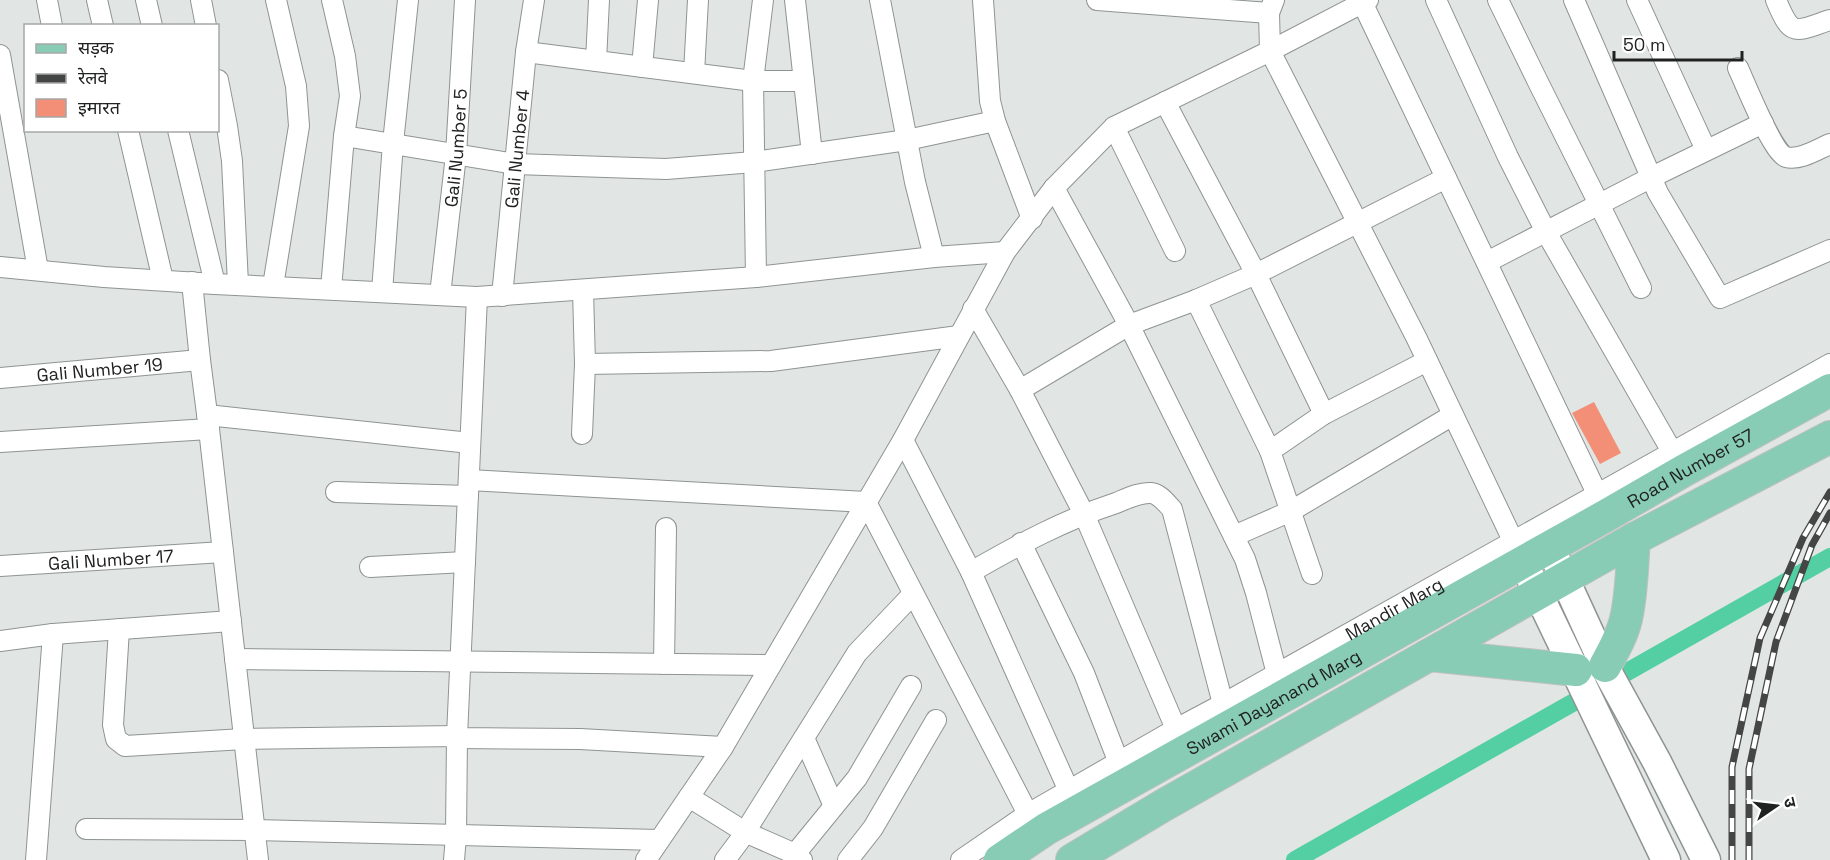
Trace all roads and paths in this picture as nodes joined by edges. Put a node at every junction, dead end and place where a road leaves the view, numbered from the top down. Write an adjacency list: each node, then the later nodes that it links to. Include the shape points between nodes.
1 (47, 0): 26 (street)
2 (97, 0): 27 (street)
3 (146, 0): 28 (street)
4 (201, 0): 29 (street)
5 (276, 0): 75 (street, via 296,86 298,126)
6 (332, 0): 46 (street, via 350,96)
7 (408, 0): 48 (street)
8 (465, 0): 52 (street, Gali Number 5)
9 (534, 0): 31 (street, Gali Number 4)
10 (599, 0): 33 (street)
11 (648, 0): 34 (street)
12 (698, 0): 36 (street)
13 (763, 0): 37 (street)
14 (795, 0): 38 (street)
15 (880, 0): 47 (street)
16 (983, 0): 41 (street, via 987,83)
17 (1097, 0): 24 (street)
18 (1436, 0): 61 (street)
19 (1498, 0): 58 (street)
20 (1574, 0): 55 (street)
21 (1637, 0): 50 (street)
22 (1776, 0): 25 (street, via 1792,28)
23 (1364, 1): 30 (street); 56 (street)
24 (1271, 6): 30 (street)
25 (1830, 20)
26 (52, 24)
27 (103, 24)
28 (152, 24)
29 (206, 24)
30 (1270, 51): 40 (street); 60 (street)
31 (526, 52): 33 (street); 54 (street, Gali Number 4)
32 (0, 55): 68 (street)
33 (596, 61): 34 (street)
34 (642, 67): 36 (street)
35 (1738, 68): 42 (street)
36 (694, 73): 37 (street)
37 (753, 81): 38 (street); 53 (street)
38 (804, 81): 51 (street)
39 (219, 85): 74 (street, via 232,161)
40 (1165, 102): 43 (street); 69 (street)
41 (995, 121): 47 (street); 59 (street)
42 (1762, 123): 49 (street, via 1779,153 1786,157 1798,158); 50 (street)
43 (1114, 127): 57 (street); 63 (street)
44 (128, 132): 71 (street)
45 (178, 132): 73 (street)
46 (344, 136): 48 (street); 77 (street)
47 (907, 140): 51 (street); 65 (street)
48 (393, 143): 52 (street); 79 (street)
49 (1830, 144)
50 (1706, 150): 55 (street)
51 (812, 154): 53 (street)
52 (456, 155): 54 (street); 80 (street, Gali Number 5)
53 (754, 162): 54 (street, via 666,169); 70 (street)
54 (515, 164): 81 (street, Gali Number 4)
55 (1652, 177): 58 (street); 62 (street, via 1720,298)
56 (1446, 178): 60 (street); 66 (street)
57 (1054, 188): 59 (street); 85 (street)
58 (1599, 205): 61 (street); 76 (street)
59 (1032, 219): 64 (street)
60 (1357, 223): 69 (street); 88 (street)
61 (1546, 231): 66 (street); 103 (street)
62 (1830, 250)
63 (1175, 251)
64 (1005, 252): 65 (street); 84 (street)
65 (934, 257): 70 (street)
66 (1486, 262): 107 (street)
67 (0, 267): 68 (street)
68 (38, 270): 71 (street)
69 (1256, 274): 83 (street); 94 (street)
70 (756, 278): 78 (street)
71 (163, 280): 72 (street)
72 (192, 282): 73 (street); 87 (street)
73 (215, 284): 74 (street)
74 (238, 284): 75 (street)
75 (273, 286): 77 (street)
76 (1641, 288)
77 (331, 289): 79 (street)
78 (583, 290): 81 (street); 89 (street)
79 (382, 292): 80 (street)
80 (440, 295): 82 (street)
81 (502, 296): 82 (street)
82 (477, 297): 101 (street)
83 (1196, 300): 85 (street); 102 (street)
84 (973, 309): 86 (street); 92 (street)
85 (1129, 325): 92 (street); 111 (street)
86 (960, 336): 89 (street, via 771,361); 99 (street)
87 (200, 360): 91 (street, Gali Number 19); 96 (street)
88 (1427, 361): 94 (street); 95 (street)
89 (585, 364): 97 (street)
90 (1830, 364): 103 (street)
91 (0, 378)
92 (1020, 390): 109 (street)
93 (1830, 390): 103 (main road, Road Number 57)
94 (1324, 414): 102 (street)
95 (1453, 415): 108 (street); 115 (street)
96 (208, 422): 100 (street); 101 (street); 116 (street)
97 (582, 434)
98 (1830, 437): 112 (main road, Road Number 57)
99 (903, 440): 106 (street); 120 (street)
100 (0, 442)
101 (470, 443): 104 (street)
102 (1270, 451): 108 (street)
103 (1677, 461): 107 (main road, Road Number 57)
104 (469, 488): 105 (street); 106 (street); 117 (street)
105 (336, 492)
106 (866, 502): 124 (street); 133 (street)
107 (1602, 505): 114 (main road, Road Number 57); 115 (street, Mandir Marg)
108 (1291, 511): 111 (street); 121 (street)
109 (1084, 514): 113 (street); 137 (street, via 1153,493 1172,509); 139 (street)
110 (666, 528): 132 (street)
111 (1234, 536): 135 (street, via 1256,593)
112 (1634, 539): 122 (main road, Road Number 57); 134 (main road, via 1626,619 1620,638)
113 (1021, 543): 120 (street); 144 (street, via 1084,674)
114 (1550, 546): 115 (main road, Swami Dayanand Marg); 122 (main road)
115 (1518, 551): 123 (main road); 135 (street, Mandir Marg); 162 (main road, Swami Dayanand Marg, via 1046,829)
116 (223, 552): 118 (street, Gali Number 17); 125 (street)
117 (465, 562): 119 (street); 131 (street)
118 (0, 566)
119 (370, 567)
120 (971, 573): 145 (street)
121 (1312, 574)
122 (1566, 578): 123 (main road, Swami Dayanand Marg); 134 (main road)
123 (1539, 593): 129 (main road, Swami Dayanand Marg); 134 (main road)
124 (913, 594): 141 (street, via 857,653); 148 (street)
125 (231, 621): 126 (street); 130 (street)
126 (118, 629): 127 (street); 142 (street, via 113,725 119,743 125,746)
127 (53, 634): 128 (street); 155 (street)
128 (0, 641)
129 (1429, 655): 134 (main road); 163 (main road, Swami Dayanand Marg)
130 (235, 659): 131 (street); 142 (street)
131 (461, 663): 132 (street); 140 (street)
132 (664, 664): 133 (street)
133 (771, 665): 143 (street)
134 (1596, 669): 164 (main road, via 1635,799); 165 (main road, via 1657,762)
135 (1277, 674): 137 (street, Mandir Marg)
136 (911, 686): 147 (street, via 857,778)
137 (1223, 704): 139 (street, Mandir Marg)
138 (936, 720): 160 (street, via 873,828)
139 (1176, 729): 144 (street, Mandir Marg)
140 (458, 736): 142 (street); 143 (street); 152 (street)
141 (804, 738): 147 (street); 151 (street)
142 (244, 739): 150 (street)
143 (723, 747): 146 (street)
144 (1119, 763): 145 (street, Mandir Marg)
145 (1069, 791): 148 (street, Mandir Marg)
146 (689, 796): 151 (street); 153 (street)
147 (834, 806): 154 (street)
148 (1028, 814): 161 (street, Mandir Marg)
149 (86, 829): 150 (street)
150 (254, 830): 152 (street); 156 (street)
151 (746, 832): 154 (street); 159 (street)
152 (456, 836): 153 (street); 157 (street)
153 (659, 840): 158 (street)
154 (798, 857)
155 (36, 860)
156 (258, 860)
157 (454, 860)
158 (646, 860)
159 (725, 860)
160 (849, 860)
161 (962, 860)
162 (1000, 860)
163 (1072, 860)
164 (1666, 860)
165 (1706, 860)

